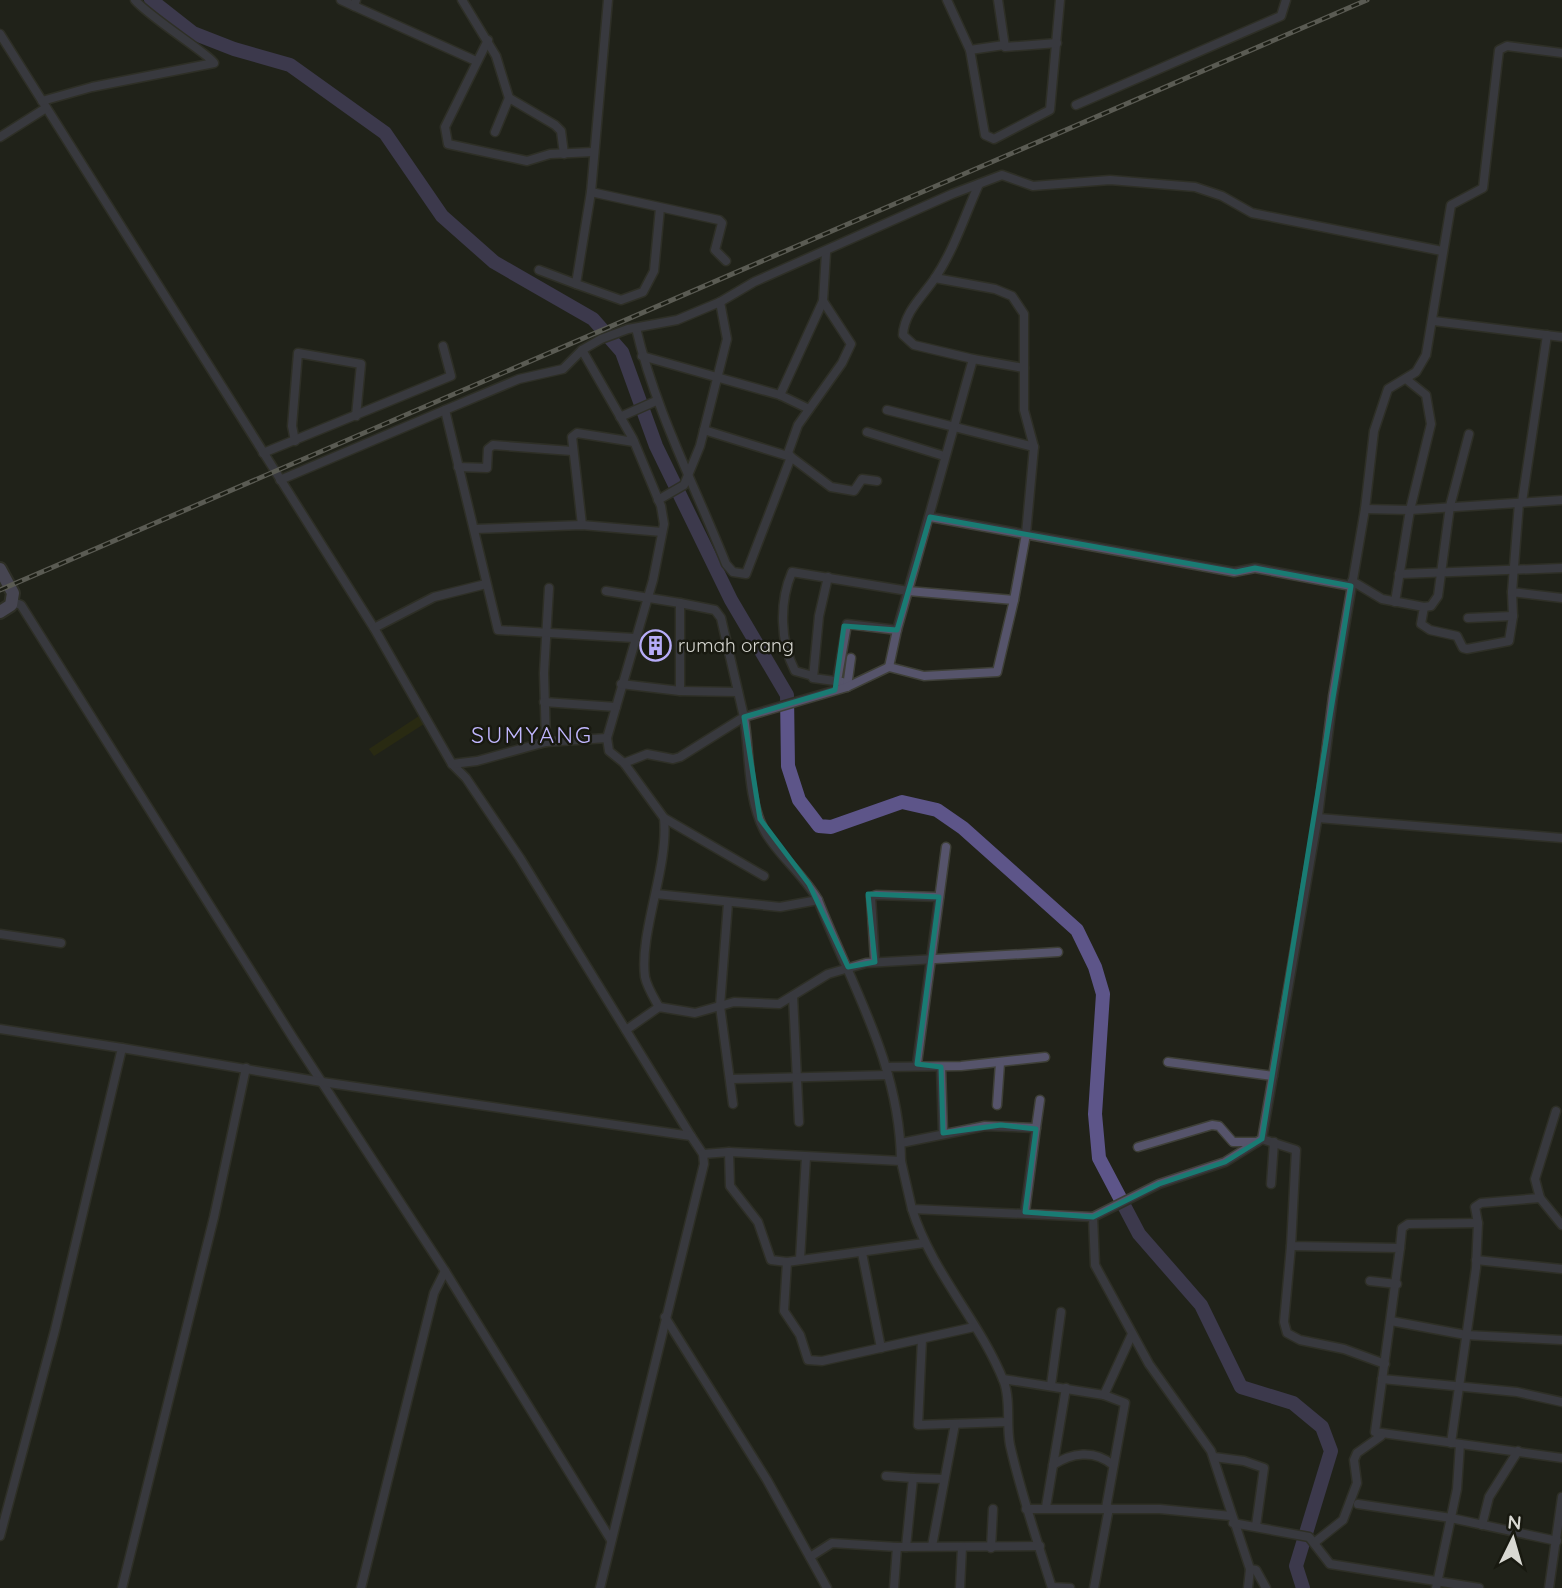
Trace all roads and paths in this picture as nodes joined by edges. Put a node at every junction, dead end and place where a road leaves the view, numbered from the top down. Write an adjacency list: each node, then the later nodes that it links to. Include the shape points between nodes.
1 (135, 0): 18 (street, via 214,63 92,87)
2 (341, 0): 9 (street)
3 (462, 0): 11 (street)
4 (608, 0): 22 (street)
5 (947, 0): 14 (street)
6 (998, 0): 13 (street)
7 (1060, 0): 12 (street)
8 (1286, 0): 19 (street, via 1280,16)
9 (355, 3): 16 (street)
10 (0, 34): 18 (street)
11 (488, 40): 16 (street); 17 (street)
12 (1057, 43): 13 (street); 14 (street, via 1050,110 994,139 985,135)
13 (1004, 45): 14 (street)
14 (970, 50)
15 (1562, 53): 27 (street, via 1507,46 1499,50 1485,180 1480,192 1451,205)
16 (476, 61): 23 (street, via 445,127 448,144 527,161)
17 (509, 98): 20 (street); 23 (street, via 555,125 561,131)
18 (44, 104): 21 (street); 61 (street)
19 (1076, 105)
20 (495, 132)
21 (0, 137)
22 (593, 152): 23 (street); 25 (street)
23 (564, 153)
24 (979, 184): 27 (street, via 1002,175 1033,186 1110,180 1195,187 1252,213); 28 (street); 31 (street)
25 (591, 192): 26 (street); 32 (street)
26 (660, 208): 29 (street, via 719,220 715,250); 32 (street, via 654,271 643,292 621,300)
27 (1442, 251): 35 (street)
28 (826, 253): 33 (street); 34 (street, via 754,282)
29 (726, 261)
30 (539, 270): 32 (street)
31 (935, 278): 42 (street, via 919,298 903,335 914,345); 43 (street, via 1012,296 1024,314)
32 (576, 284)
33 (823, 301): 46 (street); 48 (street, via 851,344)
34 (720, 302): 36 (street, via 677,320); 44 (street, via 727,339)
35 (1434, 321): 37 (street); 45 (street, via 1426,355)
36 (632, 328): 40 (street); 41 (street)
37 (1547, 335): 38 (street); 70 (street)
38 (1562, 337)
39 (443, 346): 51 (street, via 452,373)
40 (582, 350): 49 (street, via 563,369 519,379); 52 (street)
41 (642, 356): 44 (street); 47 (street)
42 (973, 359): 43 (street); 53 (street)
43 (1024, 368): 59 (street, via 1024,410)
44 (716, 376): 46 (street); 54 (street)
45 (1406, 379): 72 (street, via 1388,389 1382,403 1374,431); 73 (street, via 1426,395 1431,424)
46 (780, 394): 48 (street)
47 (655, 401): 52 (street); 65 (street)
48 (809, 409): 62 (street, via 798,425 788,453)
49 (445, 410): 64 (street); 66 (street)
50 (887, 410): 53 (street)
51 (356, 416): 57 (street); 57 (street, via 360,364 298,353 292,426)
52 (622, 416): 58 (street)
53 (953, 426): 59 (street); 63 (street)
54 (704, 430): 62 (street); 65 (street)
55 (867, 432): 63 (street)
56 (1469, 433): 71 (street)
57 (295, 441): 61 (street)
58 (634, 442): 60 (street, via 577,433 572,437); 68 (street)
59 (1034, 447): 78 (street)
60 (572, 451): 64 (street, via 493,445 488,449 487,468); 75 (street)
61 (263, 453): 66 (street)
62 (791, 457): 65 (street, via 751,568 739,575 726,564); 67 (street, via 831,487 854,491 862,479)
63 (944, 457): 74 (street)
64 (458, 467): 76 (street)
65 (690, 475): 68 (street, via 684,485)
66 (281, 481): 101 (street)
67 (877, 481)
68 (658, 500): 77 (street)
69 (1562, 500): 70 (street)
70 (1520, 502): 71 (street); 81 (street)
71 (1450, 506): 73 (street); 83 (street)
72 (1366, 509): 73 (street); 85 (street)
73 (1410, 510): 82 (street)
74 (930, 517): 78 (street); 89 (street)
75 (582, 525): 76 (street); 77 (street)
76 (475, 529): 86 (street)
77 (662, 533): 91 (street)
78 (1026, 534): 85 (street, via 1234,572 1255,568); 93 (street)
79 (1562, 568): 81 (street)
80 (0, 569): 94 (main road, via 13,593)
81 (1512, 569): 83 (street); 90 (street)
82 (1399, 574): 83 (street); 95 (street)
83 (1440, 574): 97 (street, via 1435,602)
84 (828, 577): 89 (street); 107 (street); 107 (street, via 792,572 784,602 788,657 795,671)
85 (1352, 583): 95 (street); 121 (street)
86 (486, 584): 101 (street, via 434,597); 103 (street, via 498,630)
87 (550, 588): 103 (street)
88 (606, 590): 91 (street)
89 (908, 591): 93 (street); 102 (street)
90 (1511, 592): 92 (street); 99 (street)
91 (647, 596): 96 (street); 104 (street)
92 (1562, 598)
93 (1014, 600): 106 (street, via 995,673 924,676)
94 (12, 602): 98 (main road); 151 (street, via 22,605)
95 (1395, 602): 97 (street)
96 (680, 603): 111 (street); 112 (street, via 715,610 721,618)
97 (1424, 607): 99 (street, via 1421,624 1457,636 1467,649 1509,641)
98 (0, 612)
99 (1513, 616): 100 (street)
100 (1468, 618)
101 (374, 628): 119 (street)
102 (897, 630): 106 (street); 108 (street, via 847,624)
103 (546, 632): 104 (street); 113 (street)
104 (634, 638): 109 (street)
105 (851, 658): 110 (street)
106 (890, 667): 110 (street)
107 (813, 676): 108 (street)
108 (837, 681): 110 (street)
109 (621, 684): 111 (street); 114 (street)
110 (846, 687): 115 (street)
111 (680, 691): 112 (street)
112 (738, 692): 115 (street)
113 (544, 702): 114 (street); 117 (street)
114 (616, 707): 116 (street)
115 (748, 715): 118 (street, via 680,757 647,754); 127 (street, via 749,767 765,833)
116 (607, 738): 117 (street); 118 (street, via 609,751)
117 (546, 742): 119 (street)
118 (624, 763): 120 (street)
119 (452, 764): 139 (street, via 520,858)
120 (664, 818): 124 (street); 125 (street)
121 (1318, 818): 122 (street); 148 (street)
122 (1562, 838)
123 (946, 847): 126 (street)
124 (764, 876)
125 (656, 894): 128 (street); 137 (street, via 645,972)
126 (939, 897): 132 (street); 133 (street, via 871,897)
127 (818, 900): 128 (street, via 780,906); 134 (street)
128 (728, 903): 136 (street)
129 (0, 934): 130 (street)
130 (61, 943)
131 (1058, 952): 132 (street)
132 (931, 959): 133 (street); 144 (street)
133 (875, 962): 134 (street)
134 (848, 967): 135 (street); 147 (street, via 877,1034)
135 (793, 996): 136 (street, via 779,1004 750,1001); 150 (street)
136 (720, 1006): 137 (street, via 689,1013); 149 (street)
137 (659, 1007): 139 (street)
138 (0, 1029): 140 (street)
139 (626, 1030): 159 (street)
140 (122, 1048): 146 (street); 227 (street, via 55,1331)
141 (1045, 1057): 143 (street)
142 (1168, 1062): 148 (street)
143 (1000, 1063): 145 (street); 154 (street)
144 (917, 1065): 145 (street); 147 (street)
145 (941, 1067): 158 (street)
146 (246, 1068): 151 (street); 240 (street)
147 (887, 1071): 150 (street); 162 (street)
148 (1273, 1076): 160 (street)
149 (731, 1079): 150 (street); 153 (street)
150 (797, 1079): 156 (street)
151 (322, 1083): 159 (street); 183 (street)
152 (1040, 1100): 157 (street)
153 (733, 1104)
154 (997, 1105)
155 (1556, 1111): 169 (street, via 1536,1169)
156 (799, 1122)
157 (1036, 1128): 158 (street, via 1001,1125); 171 (street)
158 (943, 1133): 162 (street)
159 (691, 1136): 165 (street)
160 (1260, 1140): 161 (street); 163 (street, via 1233,1142 1219,1126 1212,1125); 172 (street, via 1225,1162 1138,1194)
161 (1274, 1142): 168 (street); 176 (street, via 1297,1152)
162 (901, 1143): 167 (street)
163 (1139, 1147)
164 (729, 1152): 165 (street); 166 (street); 181 (street, via 732,1191 758,1222 769,1258)
165 (704, 1154): 187 (street)
166 (806, 1157): 167 (street); 179 (street)
167 (901, 1161): 170 (street)
168 (1271, 1184)
169 (1540, 1199): 173 (street); 174 (street, via 1478,1203 1474,1209)
170 (912, 1209): 171 (street); 175 (street)
171 (1025, 1212): 172 (street)
172 (1093, 1217): 190 (street, via 1093,1259)
173 (1561, 1221)
174 (1478, 1223): 177 (street, via 1408,1224 1402,1228); 180 (street)
175 (924, 1243): 178 (street); 189 (street)
176 (1291, 1247): 177 (street); 195 (street, via 1284,1322 1287,1333)
177 (1400, 1248): 185 (street)
178 (862, 1253): 179 (street); 194 (street)
179 (800, 1259): 181 (street)
180 (1476, 1260): 182 (street); 191 (street)
181 (787, 1262): 194 (street, via 784,1311 800,1335 806,1359 822,1361)
182 (1562, 1269)
183 (445, 1270): 229 (street); 241 (street, via 434,1293)
184 (1370, 1281): 185 (street)
185 (1397, 1284): 188 (street)
186 (1061, 1312): 198 (street)
187 (665, 1317): 229 (street); 236 (street)
188 (1391, 1321): 191 (street); 195 (street)
189 (974, 1326): 192 (street); 196 (street)
190 (1132, 1334): 201 (street); 209 (street)
191 (1466, 1335): 193 (street); 199 (street)
192 (922, 1339): 194 (street); 204 (street, via 918,1424)
193 (1562, 1340)
194 (881, 1348)
195 (1385, 1364): 197 (street)
196 (1003, 1379): 198 (street); 203 (street, via 1008,1397)
197 (1382, 1379): 199 (street); 205 (street, via 1374,1428)
198 (1051, 1385): 200 (street)
199 (1459, 1386): 202 (street); 206 (street)
200 (1066, 1388): 201 (street); 211 (street)
201 (1104, 1395): 212 (street, via 1125,1401)
202 (1562, 1402)
203 (1006, 1422): 204 (street); 222 (street)
204 (955, 1424): 215 (street)
205 (1381, 1436): 206 (street); 228 (street, via 1357,1453 1357,1483 1343,1520)
206 (1451, 1443): 207 (street)
207 (1460, 1444): 208 (street); 223 (street)
208 (1518, 1451): 210 (street); 225 (street, via 1489,1497)
209 (1213, 1457): 224 (street); 226 (street, via 1264,1468)
210 (1562, 1458)
211 (1053, 1465): 212 (street, via 1078,1454); 219 (street)
212 (1113, 1465): 220 (street)
213 (886, 1476): 214 (street)
214 (913, 1478): 215 (street); 232 (street)
215 (944, 1479): 230 (street)
216 (1562, 1497): 218 (street)
217 (1358, 1504): 223 (street)
218 (1562, 1505): 234 (street)
219 (1046, 1507): 220 (street); 222 (street)
220 (1107, 1508): 224 (street); 247 (street)
221 (993, 1509): 235 (street)
222 (1026, 1509): 231 (street)
223 (1451, 1518): 225 (street); 238 (street)
224 (1236, 1521): 226 (street); 237 (street)
225 (1482, 1525): 234 (street)
226 (1256, 1526): 228 (street)
227 (0, 1536)
228 (1308, 1538): 238 (street, via 1331,1564)
229 (611, 1540): 242 (street)
230 (932, 1546): 232 (street); 233 (street)
231 (1040, 1546): 235 (street); 239 (street)
232 (901, 1547): 236 (street, via 828,1544); 244 (street)
233 (962, 1547): 235 (street); 245 (street)
234 (1558, 1547): 251 (street)
235 (991, 1548)
236 (810, 1557): 243 (street)
237 (1252, 1569): 248 (street); 249 (street)
238 (1437, 1584): 250 (street)
239 (1052, 1587): 246 (street)
240 (122, 1588)
241 (361, 1588)
242 (600, 1588)
243 (827, 1588)
244 (894, 1588)
245 (960, 1588)
246 (1070, 1588)
247 (1094, 1588)
248 (1248, 1588)
249 (1266, 1588)
250 (1479, 1588)
251 (1549, 1588)

